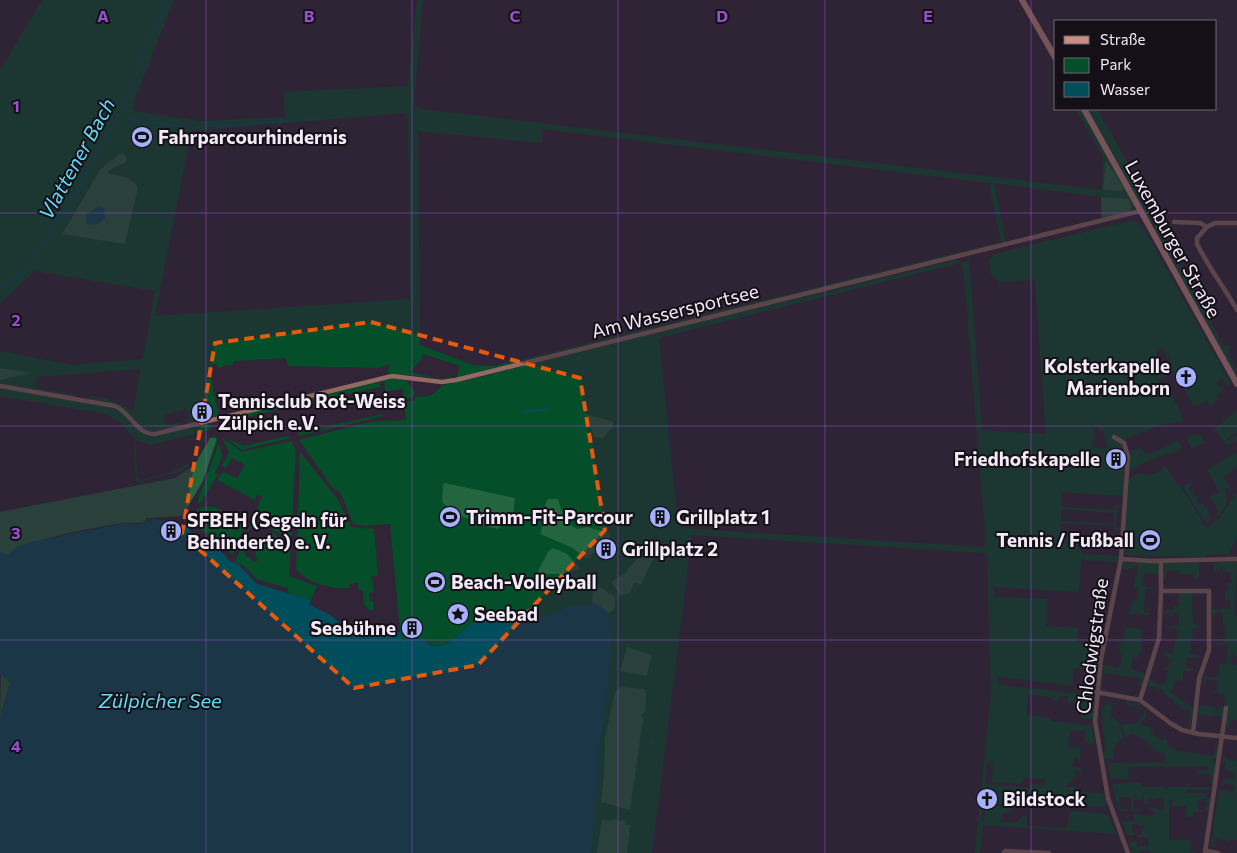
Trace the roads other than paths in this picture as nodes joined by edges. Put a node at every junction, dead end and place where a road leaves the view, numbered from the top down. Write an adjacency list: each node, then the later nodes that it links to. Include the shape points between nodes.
1 (1022, 0): 2 (street)
2 (1054, 56)
3 (1085, 110): 4 (street, Luxemburger Straße)
4 (1140, 212): 9 (street, Luxemburger Straße); 10 (street, Am Wassersportsee, via 456,380 442,382 392,376 147,434 116,406)
5 (1176, 222): 7 (street, via 1200,223)
6 (1237, 222): 7 (street, via 1215,223)
7 (1207, 227): 8 (street, via 1197,238 1197,244)
8 (1237, 310)
9 (1237, 384)
10 (0, 386)
11 (1114, 437): 12 (street, Chlodwigstraße, via 1124,443 1128,456)
12 (1121, 559): 14 (street); 16 (street, Chlodwigstraße)
13 (1237, 559): 14 (street)
14 (1161, 561): 15 (street)
15 (1161, 590): 17 (street, via 1160,632); 19 (street, via 1209,591 1209,650 1199,679)
16 (1096, 692): 17 (street); 25 (street, Chlodwigstraße, via 1095,722 1101,766 1110,807)
17 (1140, 700): 19 (street, via 1170,723)
18 (1226, 708): 20 (street)
19 (1193, 732): 20 (street)
20 (1222, 736): 21 (street); 22 (street)
21 (1237, 738)
22 (1206, 852): 26 (street)
23 (1004, 853): 24 (street, via 1005,850)
24 (1049, 853)
25 (1128, 853)
26 (1218, 853)

